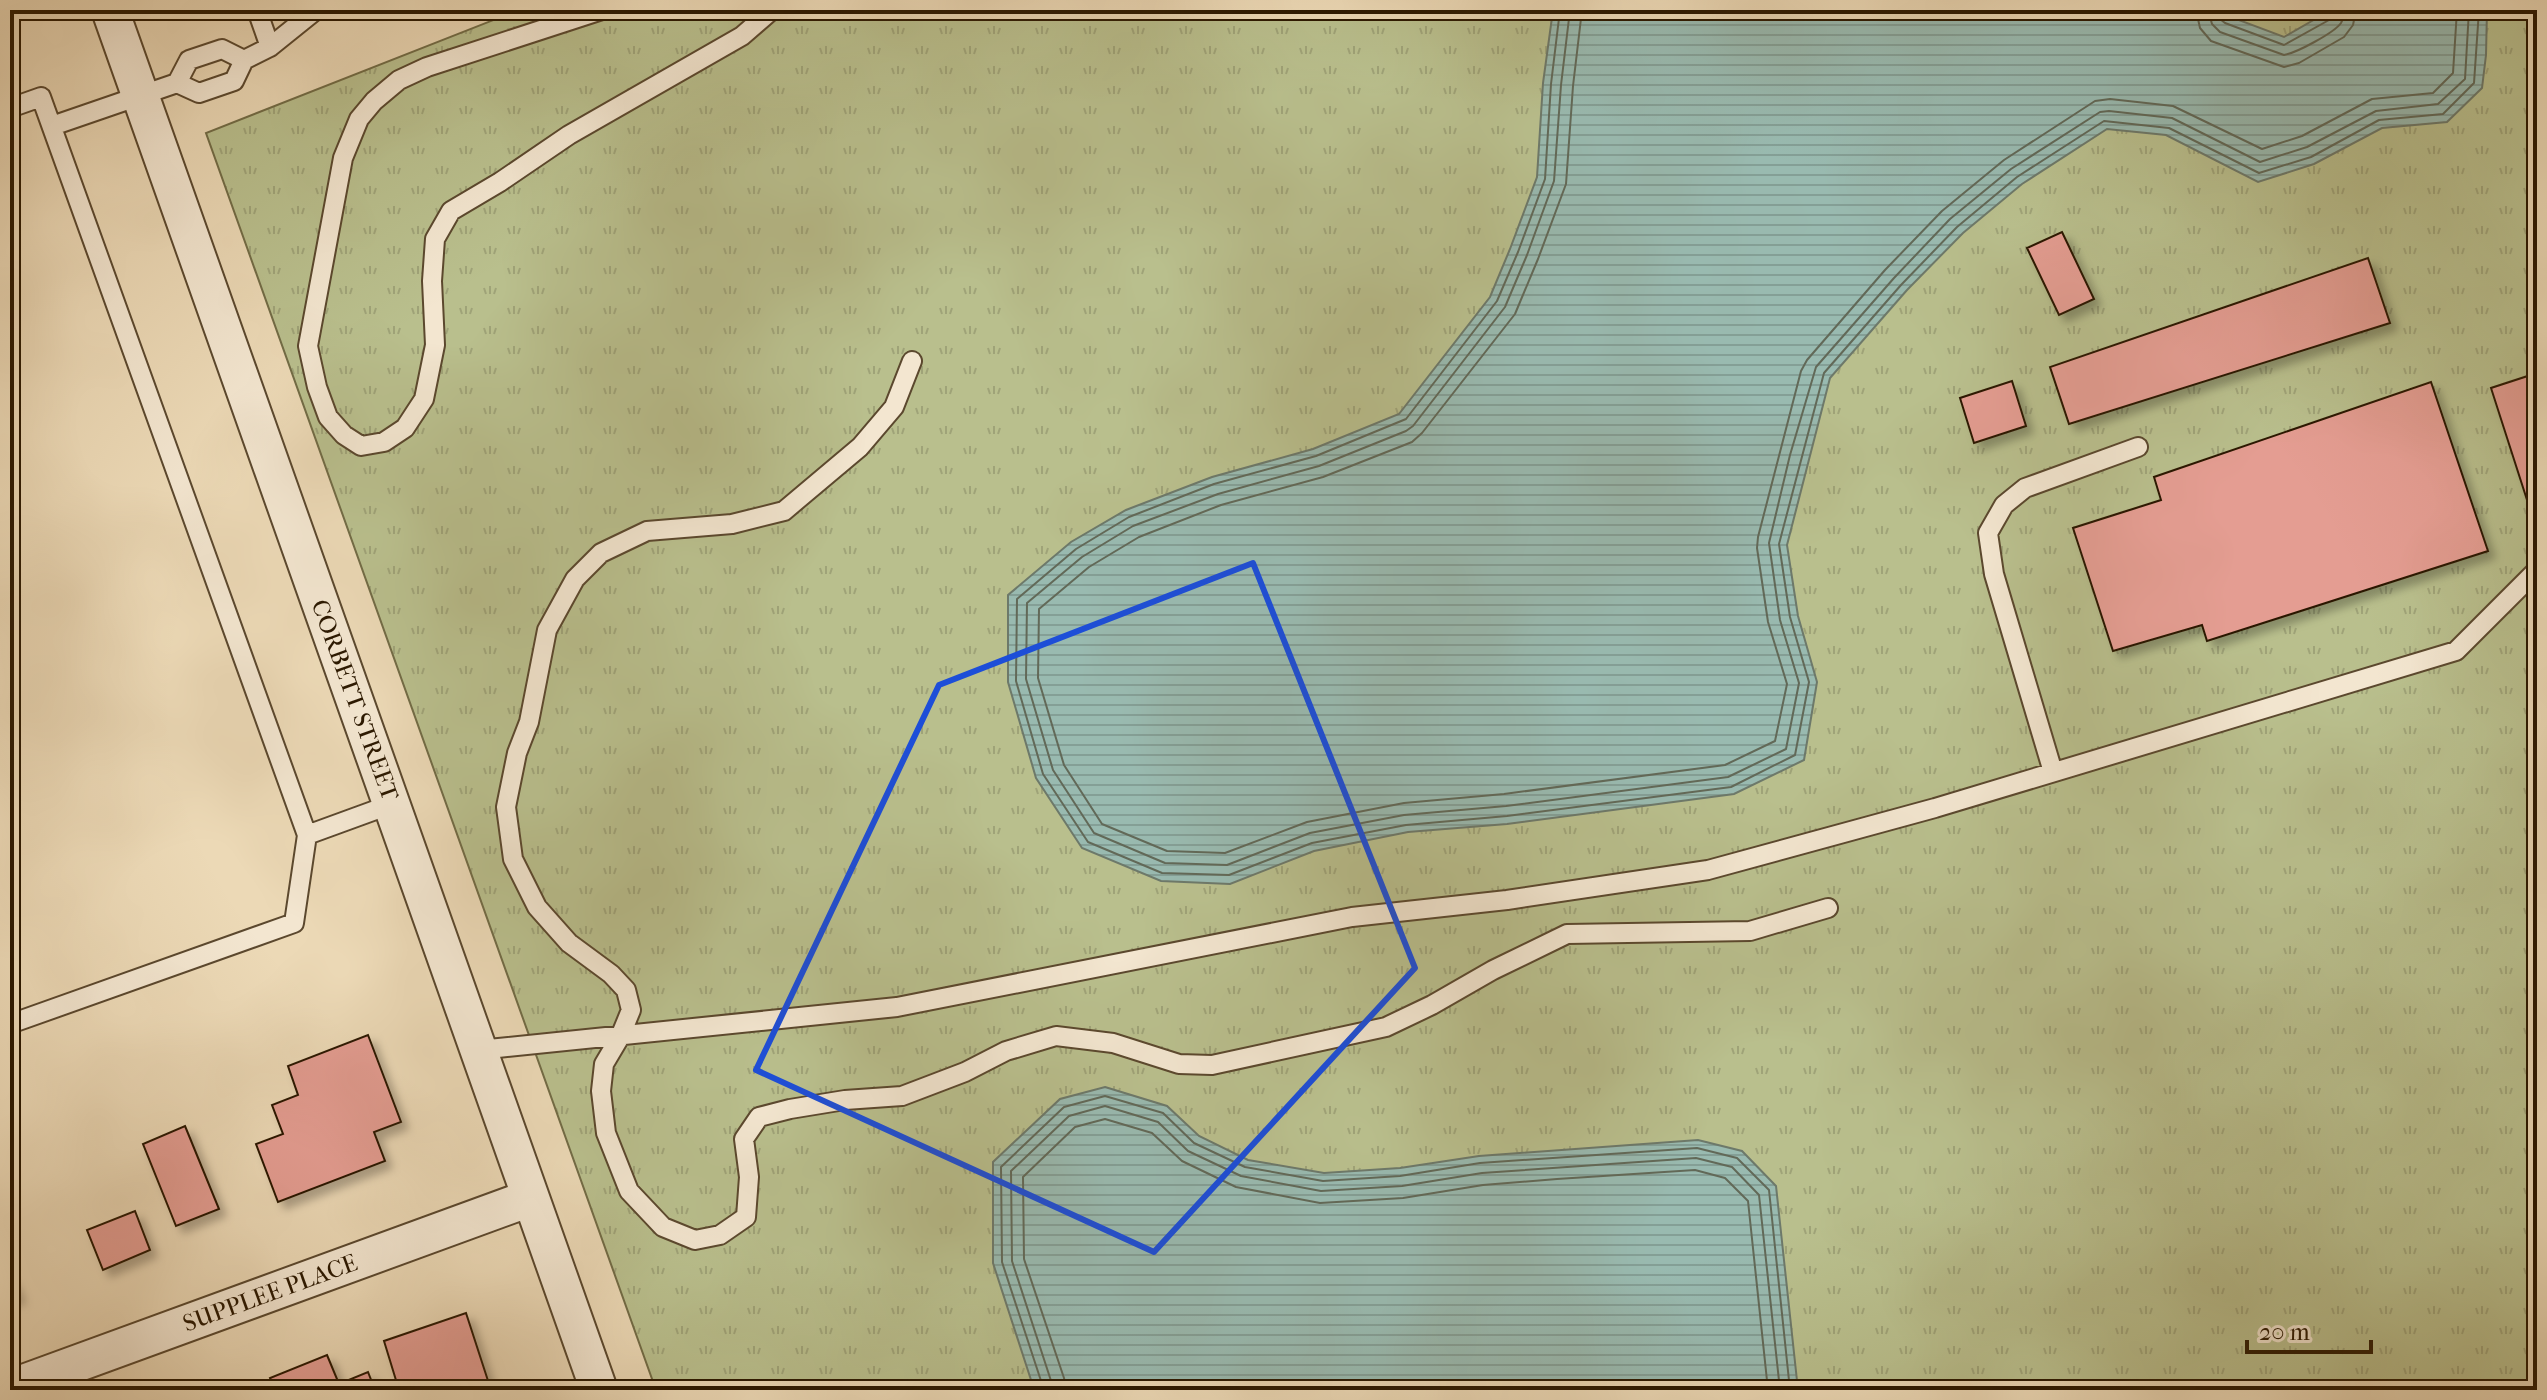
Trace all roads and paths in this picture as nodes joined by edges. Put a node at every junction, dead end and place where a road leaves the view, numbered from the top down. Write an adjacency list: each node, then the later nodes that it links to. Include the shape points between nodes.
1 (110, 10): 9 (street, CORBETT STREET)
2 (257, 10): 6 (lane)
3 (316, 10): 6 (lane)
4 (602, 10): 5 (lane, via 427,67 399,80 359,119 343,158 308,346 328,417 361,446 384,442 405,428 424,399 435,345 435,239 451,211 569,135 742,36)
5 (772, 10)
6 (270, 47): 7 (lane)
7 (244, 60): 8 (lane, via 234,81 199,93); 8 (lane, via 222,49 189,60)
8 (177, 83): 9 (lane)
9 (140, 95): 11 (lane); 16 (street, CORBETT STREET)
10 (10, 108): 11 (lane, via 41,97)
11 (52, 126): 17 (lane)
12 (912, 361): 20 (lane, via 894,407 860,447 784,511 732,524 647,531 601,553 575,579 547,630 506,807 513,859 537,907 569,943 626,990 631,1010)
13 (2138, 447): 15 (lane, via 2025,488 2004,505 1988,533 1994,574)
14 (2537, 570): 15 (lane, via 2456,651)
15 (2053, 772): 20 (lane, via 1708,870 1352,917 897,1007)
16 (392, 804): 17 (lane); 21 (street, CORBETT STREET)
17 (307, 835): 19 (lane, via 294,923)
18 (1828, 908): 20 (lane, via 1750,931 1567,934 1386,1027 1255,1057 1212,1065 1179,1064 1113,1043 1056,1036 1006,1051 902,1096 845,1100 759,1117 744,1139 749,1177 746,1217 720,1235 695,1240 663,1227 629,1191 606,1133 604,1064)
19 (10, 1024)
20 (620, 1037): 21 (lane)
21 (479, 1050): 22 (street, CORBETT STREET)
22 (530, 1198): 23 (street, SUPPLEE PLACE); 24 (street, CORBETT STREET)
23 (10, 1388)
24 (599, 1390)

